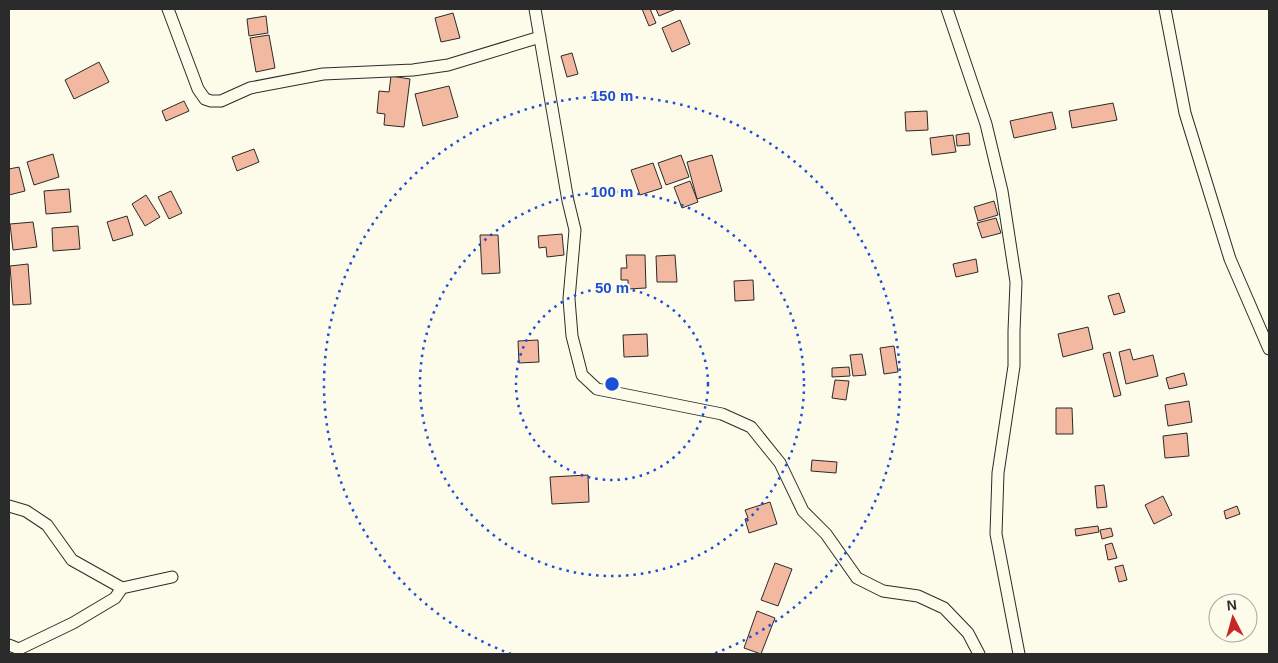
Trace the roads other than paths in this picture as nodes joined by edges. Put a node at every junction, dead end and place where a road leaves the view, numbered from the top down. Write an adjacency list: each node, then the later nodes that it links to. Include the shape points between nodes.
1 (168, 9): 5 (street, via 198,89 211,101 221,101 261,85 323,74 414,70 448,65)
2 (535, 9): 5 (street)
3 (946, 9): 12 (street, via 986,124 1002,191 1016,282 1014,366 998,473 996,534)
4 (1165, 9): 6 (street, via 1185,113 1230,258)
5 (540, 37): 11 (street, via 575,230 569,298 572,336 582,375 597,389 722,414 751,427 780,463 803,511 826,534 857,578 883,592 918,596 944,608 968,633)
6 (1269, 349)
7 (9, 506): 9 (street, via 26,511 47,525 72,560)
8 (172, 577): 9 (street)
9 (122, 588): 10 (street, via 115,598 73,623 19,648)
10 (9, 644)
11 (979, 654)
12 (1019, 654)

